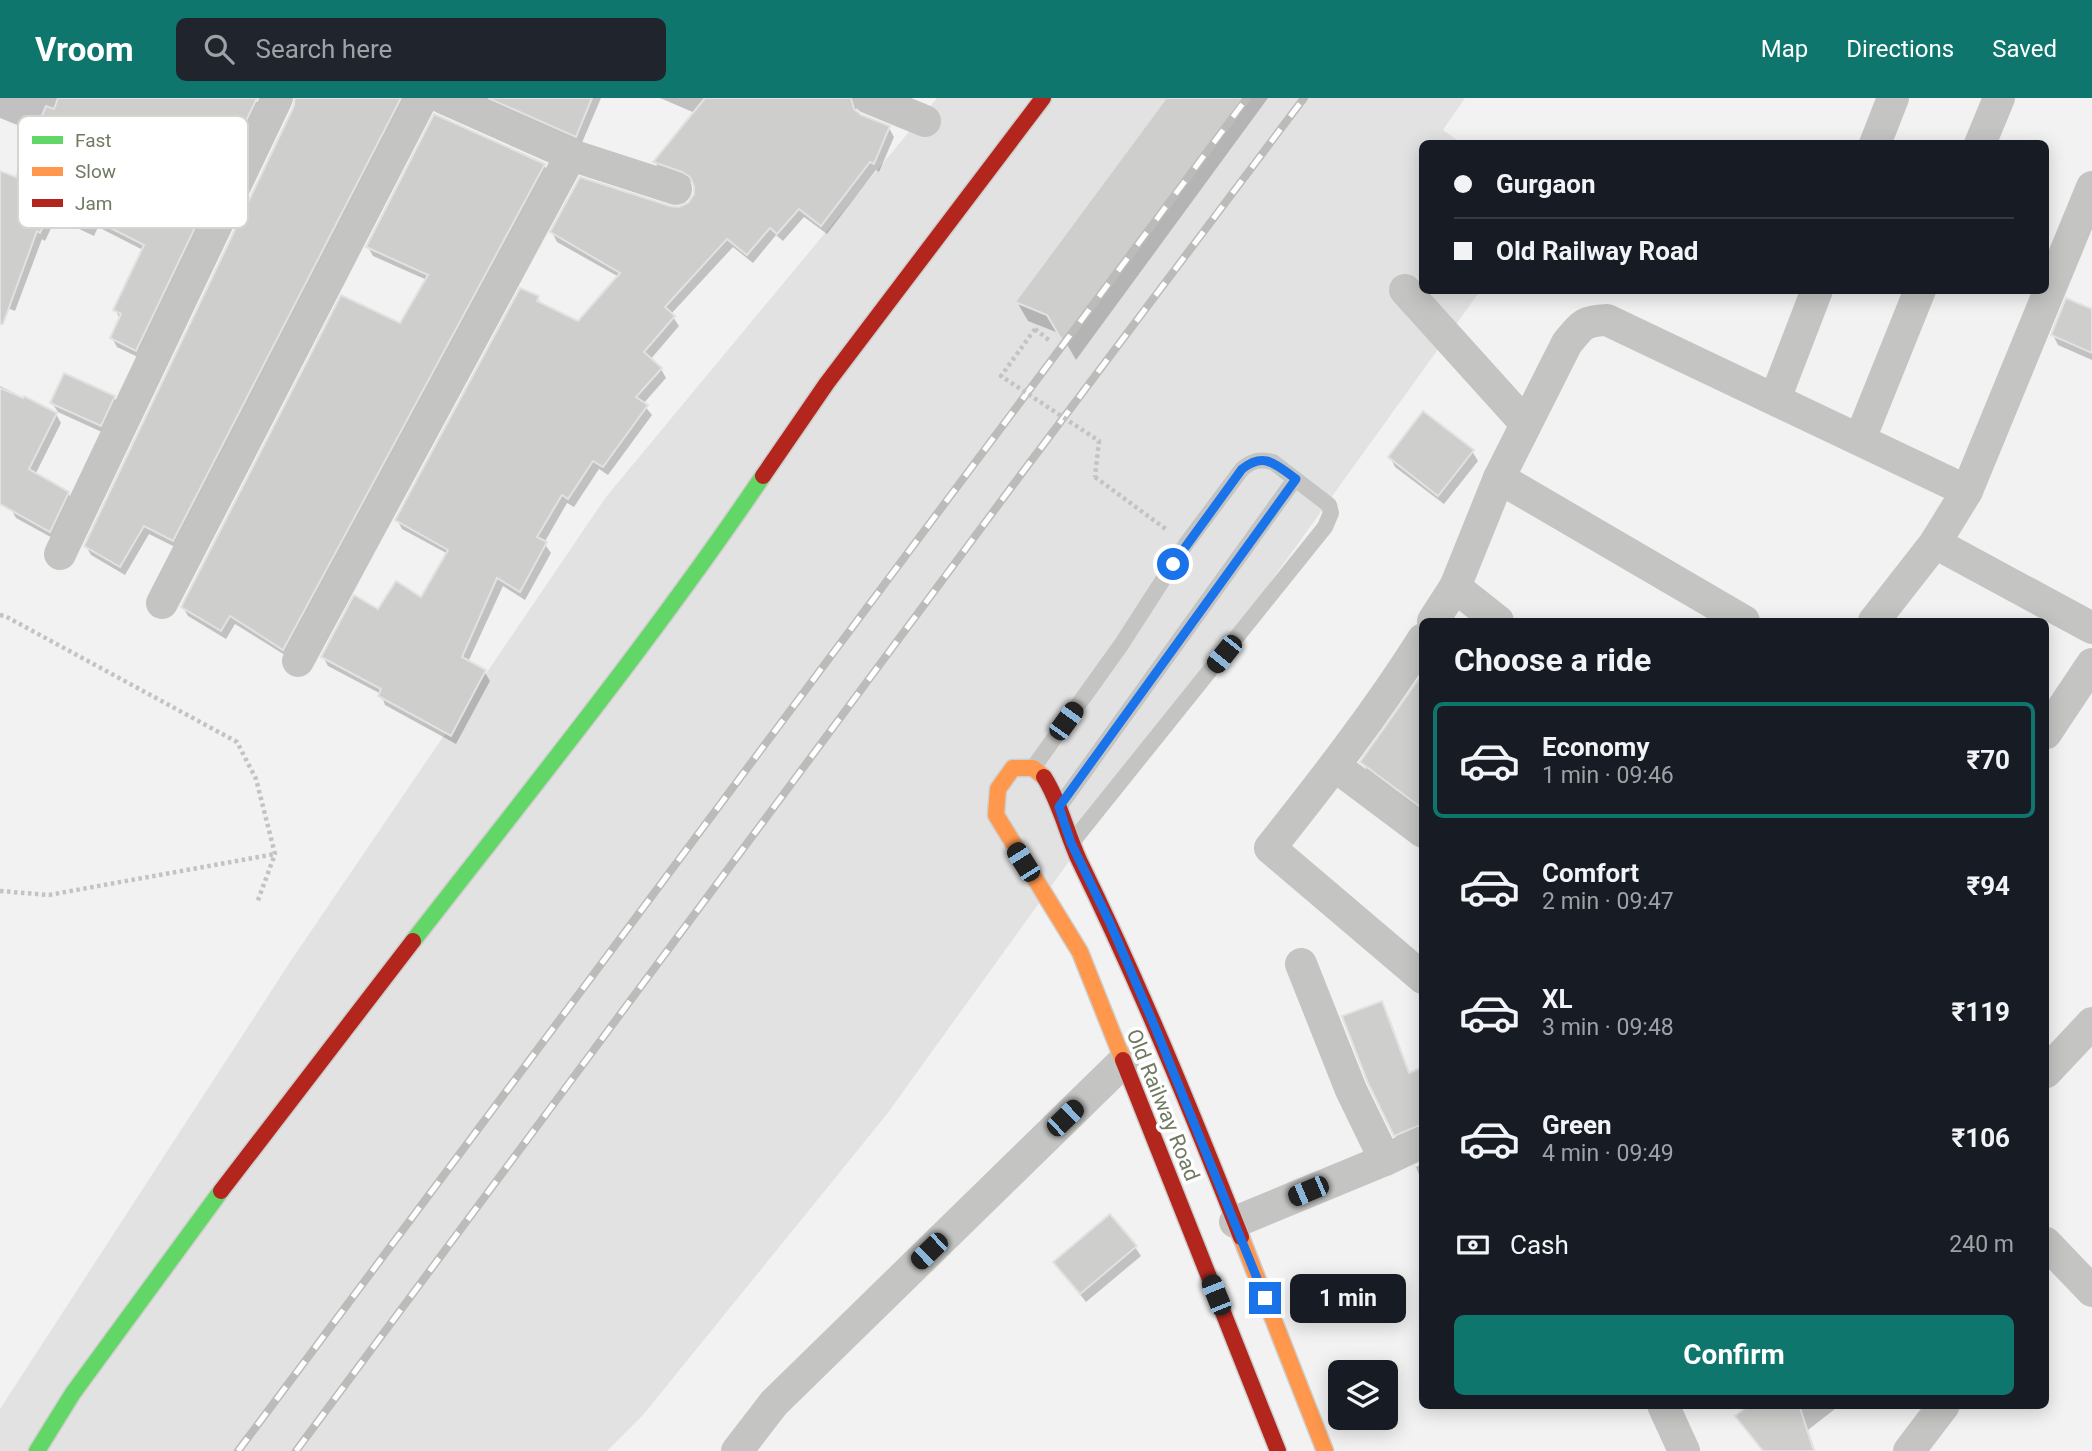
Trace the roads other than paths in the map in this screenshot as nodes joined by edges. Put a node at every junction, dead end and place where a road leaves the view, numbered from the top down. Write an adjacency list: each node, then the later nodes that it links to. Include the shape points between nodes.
1 (277, 98): 12 (street)
2 (422, 98): 30 (street)
3 (443, 98): 11 (street)
4 (869, 98): 8 (street)
5 (1043, 98): 58 (street, via 827,383 718,544 266,1129 73,1393)
6 (1893, 98): 9 (street)
7 (1999, 98): 10 (street)
8 (925, 121)
9 (1877, 140)
10 (1982, 140)
11 (571, 155): 14 (street); 37 (street)
12 (248, 159)
13 (2092, 187): 17 (street)
14 (676, 190)
15 (215, 228): 28 (street)
16 (1405, 290): 22 (street)
17 (2049, 292)
18 (1815, 294): 21 (street)
19 (1918, 294): 23 (street)
20 (2048, 294): 26 (street)
21 (1775, 399): 22 (street, via 1607,320 1589,321 1567,343); 23 (street)
22 (1526, 424): 24 (street)
23 (1860, 439): 26 (street)
24 (1499, 478): 29 (street); 33 (street)
25 (1296, 479): 42 (lane, via 1262,459 1242,469); 43 (lane); 45 (lane, via 1329,505 1325,527)
26 (1967, 491): 27 (street)
27 (1935, 544): 34 (street); 35 (street)
28 (60, 554)
29 (1455, 587): 31 (street); 32 (street)
30 (162, 603)
31 (1435, 618)
32 (1494, 618)
33 (1739, 618)
34 (1876, 618)
35 (2092, 628)
36 (1419, 655): 39 (street)
37 (298, 661)
38 (2092, 664): 40 (street)
39 (1413, 678): 41 (street)
40 (2049, 728)
41 (1335, 766): 44 (street); 47 (street, via 1270,848)
42 (1033, 768): 43 (street, Old Railway Road, via 1046,778); 49 (street, Old Railway Road, via 1013,768 1000,782 994,798 996,816 1080,952)
43 (1059, 807): 45 (street, Old Railway Road)
44 (1419, 829)
45 (1071, 843): 53 (street, Old Railway Road, via 1110,923)
46 (1301, 964): 52 (street, via 1351,1090)
47 (1419, 975)
48 (2092, 1023): 50 (street)
49 (1123, 1062): 59 (street, via 774,1402); 60 (street, Old Railway Road)
50 (2049, 1069)
51 (1419, 1144): 52 (street)
52 (1385, 1160): 53 (street)
53 (1235, 1222): 61 (street, Old Railway Road)
54 (2049, 1246): 55 (street)
55 (2092, 1292)
56 (1665, 1409): 62 (street)
57 (1941, 1409): 63 (street)
58 (37, 1451)
59 (737, 1451)
60 (1278, 1451)
61 (1325, 1451)
62 (1684, 1451)
63 (1909, 1451)

